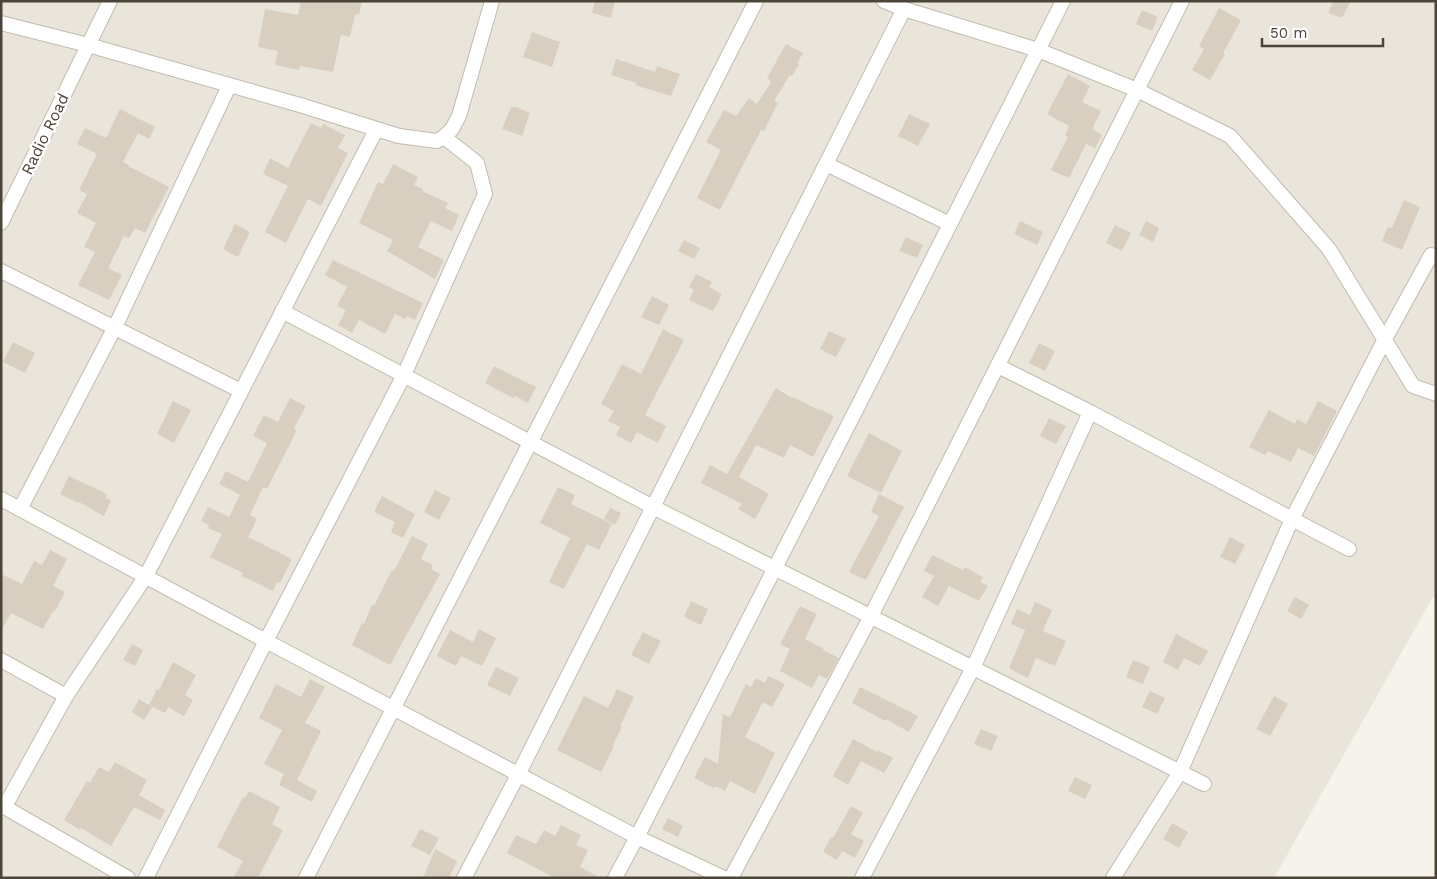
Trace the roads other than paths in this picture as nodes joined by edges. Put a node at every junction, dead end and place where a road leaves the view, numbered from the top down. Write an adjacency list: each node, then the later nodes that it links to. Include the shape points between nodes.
1 (110, 1): 9 (street, Radio Road)
2 (492, 1): 14 (street, via 459,116)
3 (756, 1): 28 (street)
4 (884, 1): 7 (street)
5 (1063, 1): 10 (street)
6 (1182, 1): 12 (street)
7 (904, 10): 10 (street); 15 (street)
8 (1, 23): 9 (street)
9 (88, 45): 11 (street); 16 (street, Radio Road)
10 (1038, 50): 12 (street); 17 (street)
11 (229, 86): 13 (street); 21 (street)
12 (1136, 90): 22 (street, via 1230,136 1329,249); 23 (street)
13 (376, 130): 14 (street, via 429,141); 20 (street)
14 (444, 137): 24 (street, via 477,163 485,194)
15 (826, 164): 17 (street); 30 (street)
16 (1, 223)
17 (950, 224): 34 (street)
18 (1431, 255): 22 (street)
19 (1, 271): 21 (street)
20 (282, 312): 24 (street); 25 (street)
21 (115, 327): 25 (street); 31 (street)
22 (1385, 340): 26 (street, via 1413,386); 32 (street)
23 (998, 366): 27 (street); 36 (street)
24 (404, 375): 28 (street); 37 (street)
25 (240, 391): 35 (street)
26 (1436, 394)
27 (1090, 412): 32 (street); 39 (street)
28 (531, 442): 30 (street); 41 (street)
29 (1, 500): 31 (street)
30 (653, 507): 34 (street); 43 (street)
31 (20, 509): 35 (street)
32 (1292, 519): 33 (street); 42 (street)
33 (1349, 548)
34 (775, 568): 36 (street); 46 (street)
35 (146, 576): 37 (street); 40 (street)
36 (871, 616): 39 (street); 53 (street)
37 (266, 641): 41 (street); 48 (street)
38 (1, 660): 40 (street)
39 (973, 668): 42 (street); 54 (street)
40 (66, 696): 45 (street)
41 (394, 708): 43 (street); 49 (street)
42 (1180, 772): 44 (street); 55 (street)
43 (519, 774): 46 (street); 50 (street)
44 (1204, 784)
45 (3, 806): 47 (street)
46 (637, 836): 51 (street); 52 (street)
47 (128, 878)
48 (146, 878)
49 (306, 878)
50 (464, 878)
51 (615, 878)
52 (724, 878)
53 (731, 878)
54 (862, 878)
55 (1113, 878)

